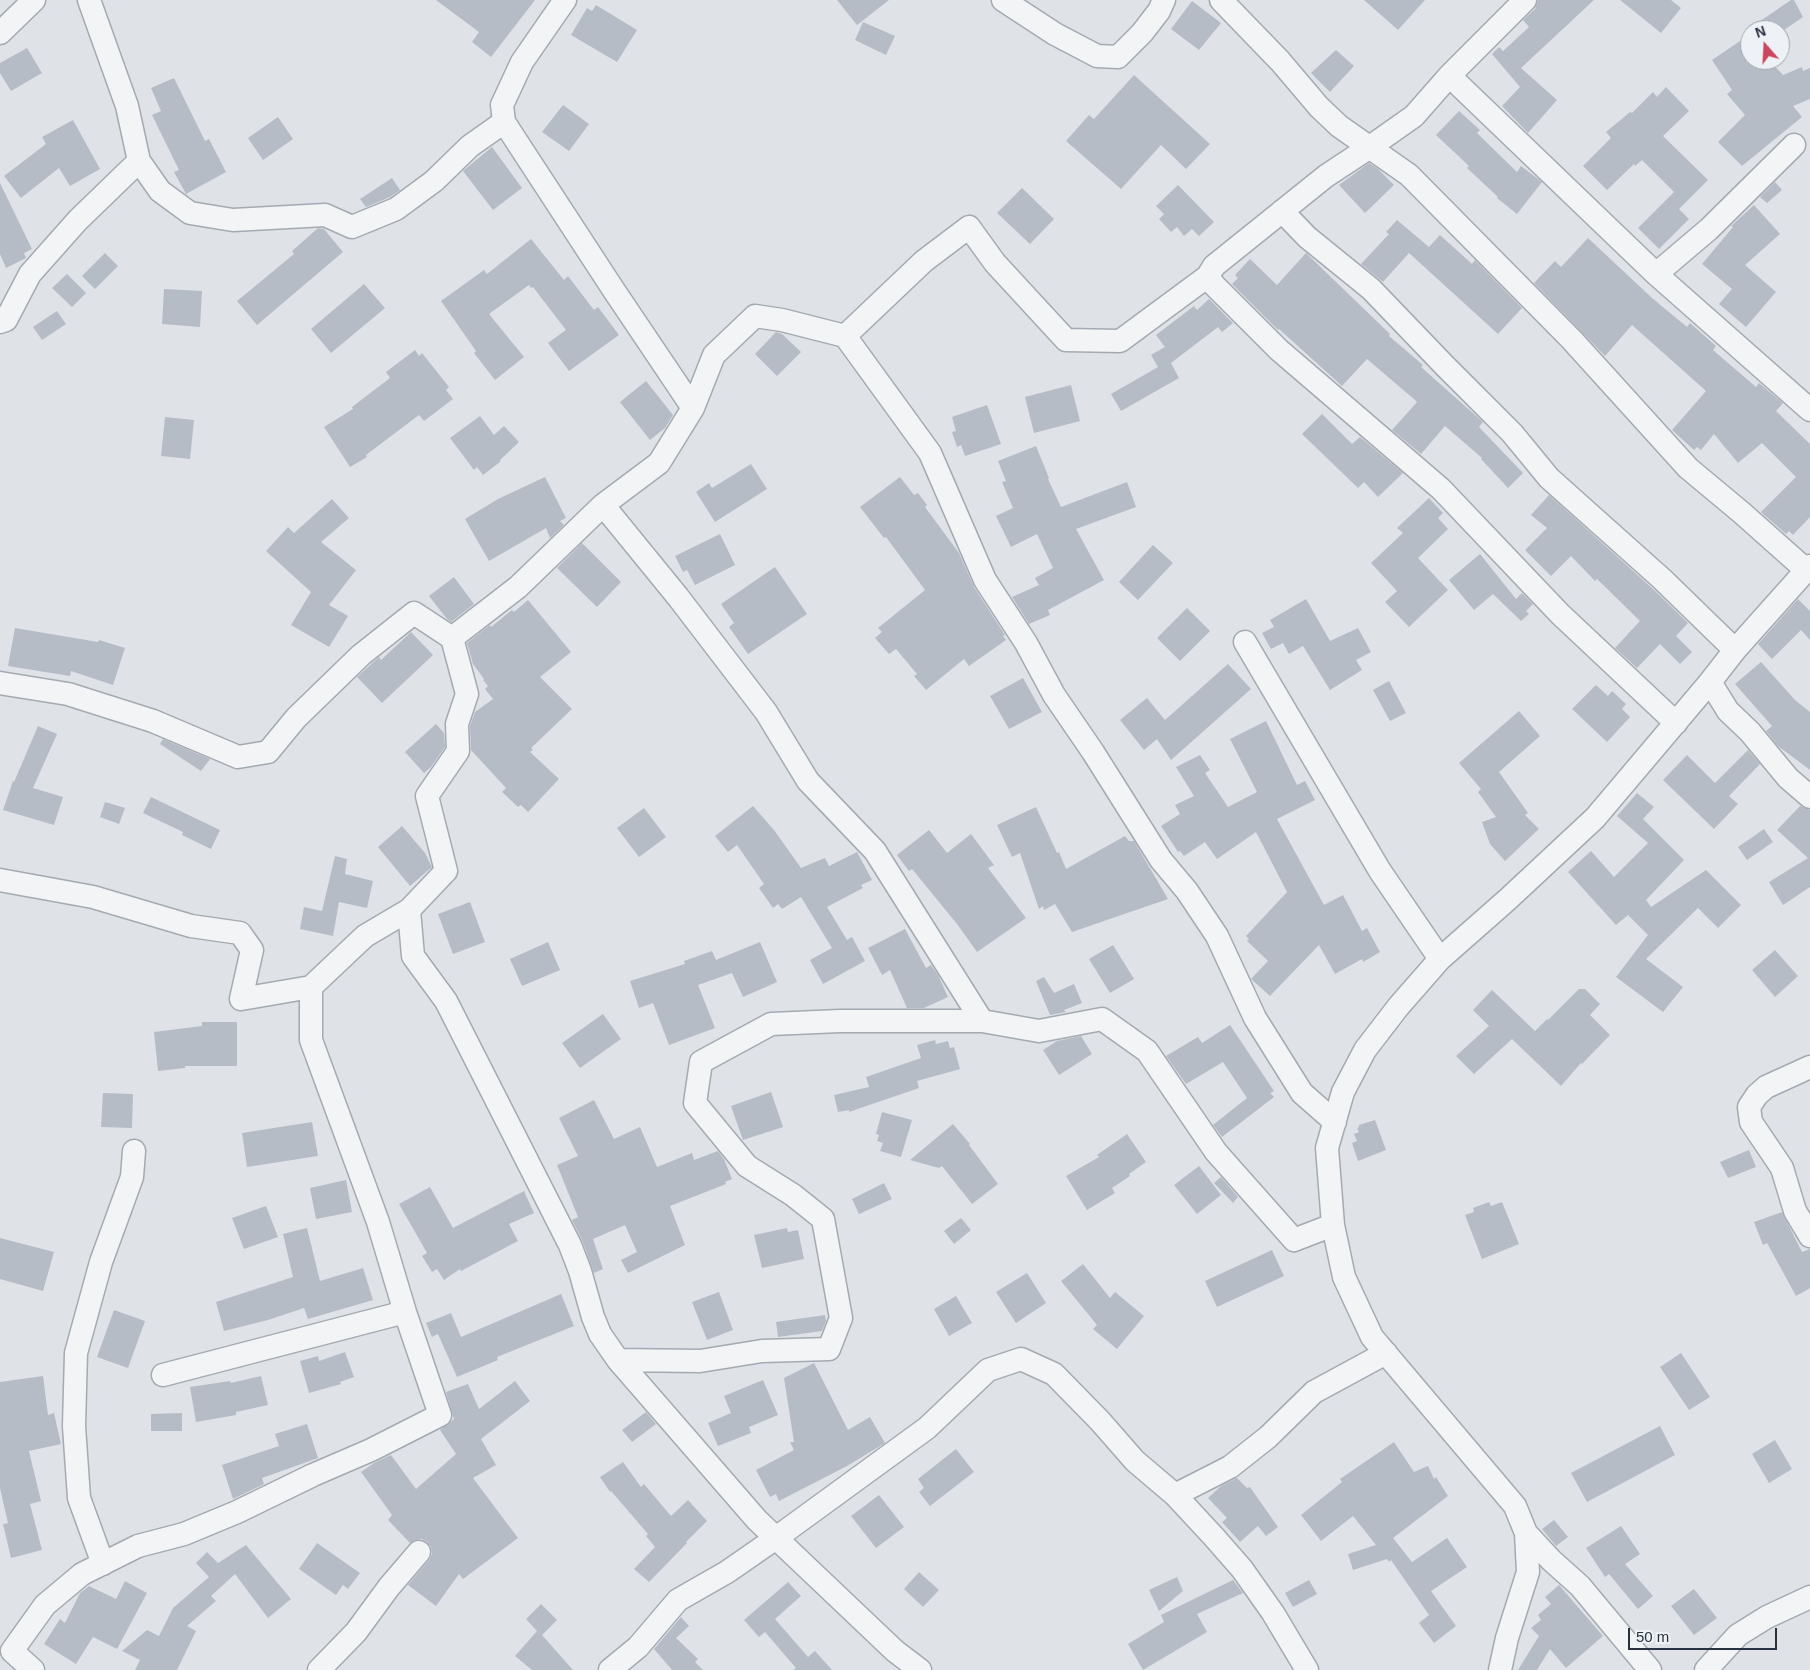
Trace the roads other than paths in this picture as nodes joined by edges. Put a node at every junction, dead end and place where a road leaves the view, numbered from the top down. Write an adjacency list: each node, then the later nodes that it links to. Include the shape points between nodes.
1 (34, 0): 8 (street)
2 (89, 0): 13 (street, via 127,106)
3 (565, 0): 10 (street, via 522,62 502,105)
4 (1003, 0): 5 (street, via 1055,34 1097,56 1118,57 1142,34)
5 (1164, 0)
6 (1221, 0): 12 (street, via 1319,107 1339,126)
7 (1525, 0): 9 (street)
8 (0, 33)
9 (1450, 75): 12 (street, via 1414,116); 15 (street)
10 (504, 122): 13 (street, via 470,146 434,181 396,209 352,227 325,215 233,220 190,213 160,191); 19 (street)
11 (1794, 145): 15 (street, via 1709,229)
12 (1370, 147): 14 (street); 22 (street, via 1416,182 1572,340 1688,468)
13 (139, 161): 17 (street, via 78,220 30,274 6,320)
14 (1282, 211): 16 (street, via 1214,266); 25 (street, via 1307,237 1371,289 1512,433 1549,478 1662,579)
15 (1656, 274): 20 (street)
16 (1208, 276): 18 (street, via 1120,341 1066,340 995,263 968,227 924,261); 28 (street, via 1279,350 1441,488 1560,614)
17 (0, 322)
18 (845, 336): 19 (street, via 755,316 714,355); 36 (street, via 930,453 985,580 1026,642 1054,695 1161,860 1187,891 1217,936 1255,1018 1302,1093)
19 (693, 408): 21 (street, via 659,463)
20 (1810, 410)
21 (602, 505): 23 (street, via 518,587); 34 (street, via 766,712 808,781 875,851)
22 (1808, 568): 25 (street)
23 (452, 638): 27 (street, via 414,613 361,655 296,718 268,752 238,757 153,721 68,694); 31 (street, via 467,694 457,724 458,751 427,796 446,871)
24 (1245, 642): 32 (street, via 1380,871)
25 (1735, 650): 26 (street)
26 (1710, 682): 28 (street); 29 (street, via 1728,711 1788,778)
27 (0, 683)
28 (1676, 723): 32 (street, via 1595,818)
29 (1810, 797)
30 (0, 880): 33 (street, via 93,896 191,926 240,933 252,950 241,999)
31 (410, 910): 33 (street, via 365,936); 42 (street, via 413,956 446,1001 570,1244 600,1334)
32 (1440, 959): 36 (street, via 1365,1050 1344,1092)
33 (311, 987): 40 (street, via 311,1040 378,1222)
34 (982, 1021): 38 (street, via 1038,1031 1102,1020 1147,1051 1216,1152 1294,1240); 42 (street, via 771,1024 700,1062 695,1103 747,1166 793,1194 824,1219 841,1318 829,1349 762,1351 700,1361)
35 (1810, 1067): 39 (street, via 1766,1087 1749,1107 1751,1122 1782,1168 1795,1211)
36 (1335, 1122): 38 (street, via 1327,1148)
37 (134, 1151): 48 (street, via 132,1177 101,1262 76,1353 74,1426 79,1498)
38 (1333, 1225): 41 (street, via 1344,1278 1372,1336)
39 (1810, 1236)
40 (405, 1312): 43 (street); 48 (street, via 440,1415 237,1512 184,1534 138,1546)
41 (1386, 1353): 44 (street, via 1314,1392 1268,1437 1230,1467); 45 (street, via 1515,1506)
42 (618, 1360): 46 (street)
43 (163, 1375)
44 (1175, 1495): 46 (street, via 1135,1462 1054,1374 1020,1359 988,1370 927,1428); 54 (street, via 1242,1569)
45 (1526, 1533): 55 (street, via 1528,1572); 56 (street, via 1580,1586)
46 (776, 1538): 52 (street, via 727,1572 678,1600 638,1647); 53 (street, via 895,1651)
47 (419, 1552): 51 (street, via 356,1632)
48 (103, 1564): 50 (street, via 82,1574 45,1605 12,1651)
49 (1810, 1597): 57 (street, via 1767,1616 1738,1635)
50 (33, 1670)
51 (319, 1670)
52 (610, 1670)
53 (920, 1670)
54 (1307, 1670)
55 (1500, 1670)
56 (1650, 1670)
57 (1706, 1670)

